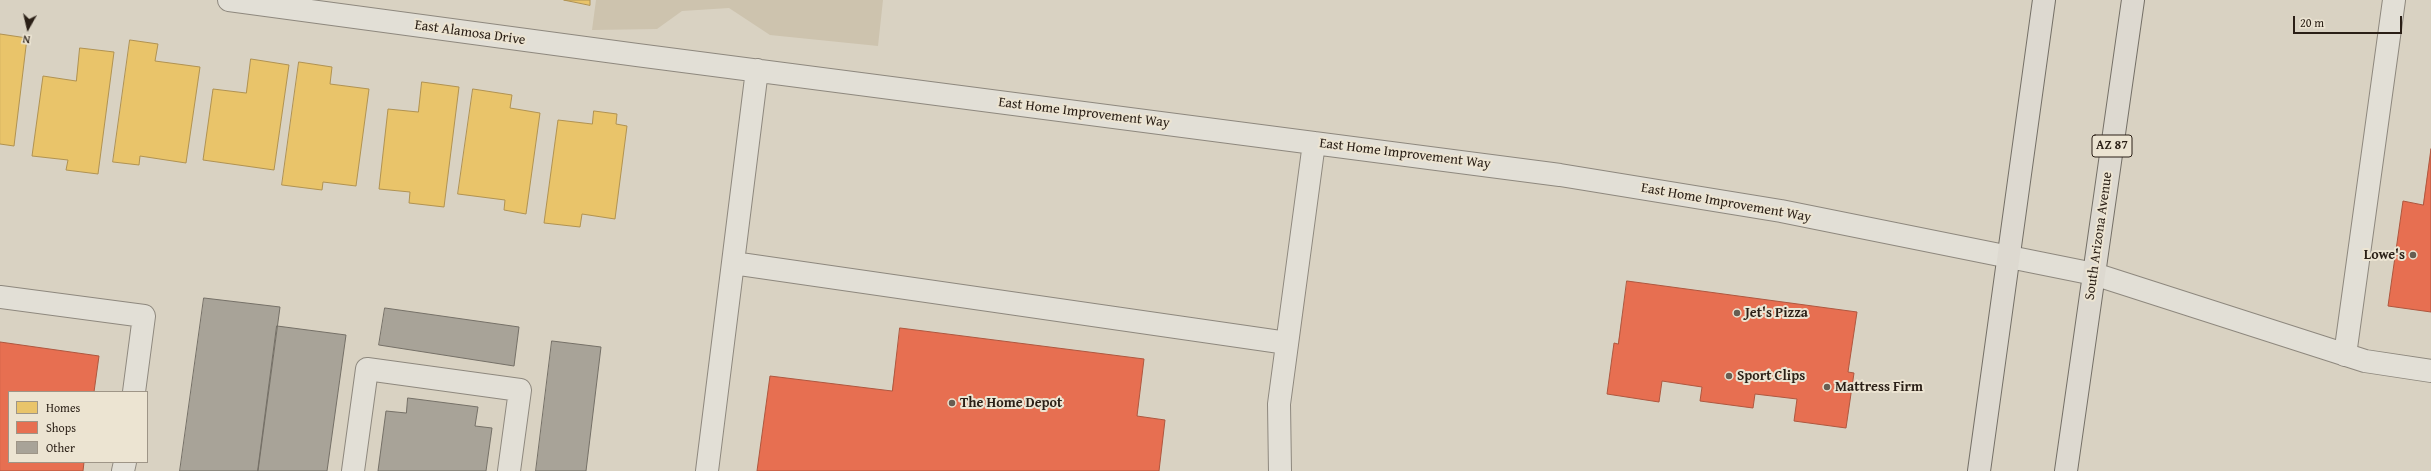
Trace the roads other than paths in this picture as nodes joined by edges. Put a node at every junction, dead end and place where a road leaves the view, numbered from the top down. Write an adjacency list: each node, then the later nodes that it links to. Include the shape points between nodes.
1 (229, 0): 5 (street, East Alamosa Drive)
2 (2044, 0): 8 (main road)
3 (2133, 0): 10 (main road, South Arizona Avenue / AZ 87)
4 (2394, 0): 13 (street)
5 (711, 64): 6 (street, East Home Improvement Way)
6 (757, 70): 7 (street, East Home Improvement Way); 9 (street)
7 (1314, 143): 8 (street, East Home Improvement Way, via 1560,175 1781,211); 12 (street)
8 (2008, 257): 10 (street, East Home Improvement Way); 20 (main road)
9 (733, 264): 12 (street); 18 (street)
10 (2094, 274): 13 (street, East Home Improvement Way); 21 (main road, South Arizona Avenue / AZ 87)
11 (0, 297): 15 (street, via 144,316)
12 (1287, 343): 19 (street, via 1279,404)
13 (2345, 355): 14 (street, East Home Improvement Way, via 2365,361)
14 (2431, 371)
15 (134, 391)
16 (353, 471): 17 (street, via 367,369 520,390)
17 (509, 471)
18 (707, 471)
19 (1280, 471)
20 (1979, 471)
21 (2066, 471)

